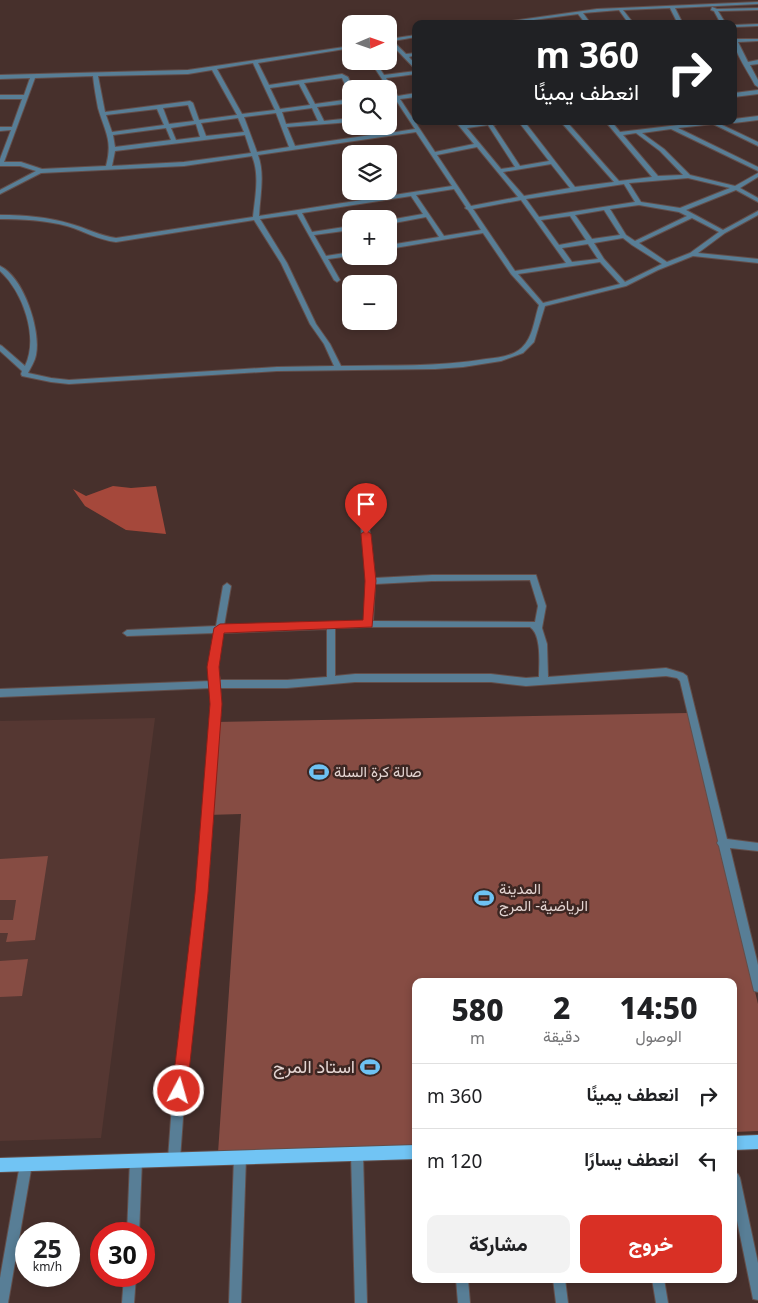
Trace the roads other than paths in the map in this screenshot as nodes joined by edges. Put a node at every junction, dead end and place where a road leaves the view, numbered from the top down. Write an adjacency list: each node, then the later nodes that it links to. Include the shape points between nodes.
1 (758, 3): 2 (street)
2 (699, 5): 4 (street); 6 (street)
3 (620, 9): 4 (street); 7 (street); 10 (street)
4 (674, 9): 6 (street); 11 (street)
5 (758, 9): 6 (street)
6 (717, 10): 12 (street)
7 (579, 12): 8 (street); 9 (street)
8 (529, 20)
9 (586, 20)
10 (629, 20)
11 (679, 20)
12 (722, 20)
13 (758, 25): 14 (street)
14 (737, 26)
15 (412, 37): 16 (street)
16 (398, 39)
17 (737, 40): 18 (street)
18 (758, 40)
19 (737, 46): 27 (street)
20 (342, 48): 24 (street)
21 (398, 48): 23 (street)
22 (412, 55): 23 (street)
23 (406, 56): 26 (street)
24 (255, 62): 28 (street); 39 (street)
25 (758, 62): 27 (street)
26 (412, 63)
27 (746, 64): 38 (street)
28 (214, 69): 31 (street, via 168,74); 52 (street)
29 (378, 70): 34 (street)
30 (412, 73): 34 (street)
31 (95, 75): 33 (street); 51 (street)
32 (0, 77): 33 (street)
33 (33, 77): 44 (street)
34 (382, 77): 36 (street)
35 (346, 80): 37 (street, via 344,76)
36 (384, 80)
37 (301, 82): 39 (street); 49 (street)
38 (758, 85)
39 (267, 86): 50 (street)
40 (758, 92): 41 (street)
41 (737, 94)
42 (412, 96): 45 (street)
43 (0, 98): 44 (street)
44 (26, 98): 71 (street)
45 (397, 98)
46 (397, 99): 56 (street)
47 (342, 102): 49 (street)
48 (159, 106): 51 (street); 54 (street, via 191,103); 67 (street)
49 (314, 106): 50 (street); 58 (street)
50 (278, 110): 52 (street); 68 (street)
51 (103, 114): 76 (street)
52 (240, 115): 54 (street); 75 (street)
53 (758, 118): 57 (street)
54 (198, 121): 67 (street); 79 (street)
55 (342, 121): 58 (street)
56 (412, 121)
57 (737, 121)
58 (322, 123): 68 (street)
59 (415, 125): 73 (street)
60 (481, 125): 69 (street)
61 (491, 125): 90 (street)
62 (524, 125): 87 (street)
63 (567, 125): 98 (street)
64 (611, 125): 77 (street)
65 (688, 125): 70 (street)
66 (720, 125): 81 (street)
67 (167, 126): 76 (street); 80 (street)
68 (285, 126): 84 (street)
69 (463, 127): 82 (street)
70 (671, 127): 74 (street); 91 (street)
71 (14, 128): 72 (street); 88 (street)
72 (0, 129)
73 (418, 130): 78 (street); 85 (street)
74 (638, 132): 77 (street); 95 (street)
75 (246, 133): 79 (street); 86 (street)
76 (112, 134): 83 (street)
77 (618, 134): 96 (street)
78 (374, 137): 84 (street)
79 (204, 139): 80 (street)
80 (174, 142): 83 (street)
81 (758, 144)
82 (478, 145): 85 (street); 93 (street)
83 (114, 149): 89 (street)
84 (293, 149): 86 (street)
85 (435, 154): 99 (street)
86 (254, 155): 89 (street, via 168,165); 116 (street, via 259,175)
87 (552, 162): 90 (street); 100 (street)
88 (0, 164): 92 (street, via 21,164)
89 (109, 167): 92 (street)
90 (520, 168): 93 (street)
91 (758, 169)
92 (43, 171): 102 (street)
93 (499, 171): 104 (street)
94 (758, 175): 101 (street)
95 (688, 176): 96 (street); 101 (street)
96 (656, 178): 97 (street)
97 (625, 182): 98 (street); 106 (street)
98 (618, 183): 100 (street)
99 (454, 187): 103 (street); 107 (street)
100 (574, 188): 104 (street)
101 (736, 188): 105 (street); 109 (street)
102 (0, 192)
103 (412, 193): 110 (street); 113 (street)
104 (522, 198): 107 (street); 117 (street)
105 (758, 200)
106 (639, 202): 108 (street); 109 (street)
107 (468, 208): 120 (street)
108 (606, 208): 111 (street); 123 (street)
109 (680, 210): 114 (street)
110 (299, 212): 116 (street); 122 (street)
111 (571, 213): 117 (street); 125 (street)
112 (758, 214): 121 (street)
113 (428, 215): 118 (street); 124 (street)
114 (691, 216): 121 (street); 126 (street)
115 (0, 217): 116 (street, via 42,218 100,238 116,240)
116 (256, 218): 142 (street, via 284,263)
117 (536, 219): 128 (street)
118 (397, 221)
119 (342, 229): 122 (street)
120 (484, 231): 124 (street); 137 (street)
121 (723, 232): 129 (street)
122 (310, 234): 131 (street)
123 (624, 236): 125 (street); 126 (street)
124 (442, 237): 127 (street)
125 (590, 242): 128 (street); 132 (street)
126 (634, 244): 135 (street)
127 (397, 245)
128 (557, 246): 134 (street)
129 (692, 254): 133 (street); 135 (street)
130 (342, 255): 131 (street)
131 (325, 258): 138 (street)
132 (602, 260): 134 (street); 139 (street)
133 (758, 261)
134 (570, 264): 137 (street)
135 (666, 264): 139 (street)
136 (0, 268): 143 (street, via 23,300 30,320 32,354)
137 (513, 273): 140 (street)
138 (337, 280)
139 (624, 285): 140 (street)
140 (542, 305): 142 (street, via 532,341 512,356 442,367)
141 (0, 347): 143 (street)
142 (338, 367): 143 (street, via 69,382 24,374)
143 (26, 371)
144 (364, 518): 145 (street)
145 (371, 581): 147 (street); 150 (street, via 533,578 542,606)
146 (227, 586): 149 (street)
147 (368, 624): 148 (street); 150 (street, via 525,623)
148 (331, 626): 149 (street); 152 (street)
149 (220, 628): 151 (street); 154 (street, via 213,667)
150 (538, 628): 153 (street, via 543,644)
151 (127, 633)
152 (331, 680): 153 (street); 154 (street)
153 (544, 680): 156 (street, via 637,673 680,675 684,679)
154 (216, 684): 155 (street); 164 (street, via 202,893)
155 (0, 693)
156 (722, 843): 157 (street); 158 (street)
157 (758, 847)
158 (758, 987)
159 (737, 1142): 160 (main road)
160 (758, 1142)
161 (412, 1152): 162 (main road)
162 (358, 1154): 163 (main road); 178 (street)
163 (240, 1157): 164 (main road); 177 (street)
164 (174, 1159): 165 (main road)
165 (136, 1160): 166 (main road); 169 (street)
166 (26, 1164): 167 (main road); 175 (street)
167 (0, 1165)
168 (737, 1192): 174 (street)
169 (133, 1222)
170 (462, 1283): 179 (street)
171 (560, 1283): 180 (street)
172 (659, 1283): 181 (street)
173 (129, 1287): 176 (street)
174 (758, 1294)
175 (2, 1303)
176 (128, 1303)
177 (235, 1303)
178 (361, 1303)
179 (464, 1303)
180 (562, 1303)
181 (662, 1303)

